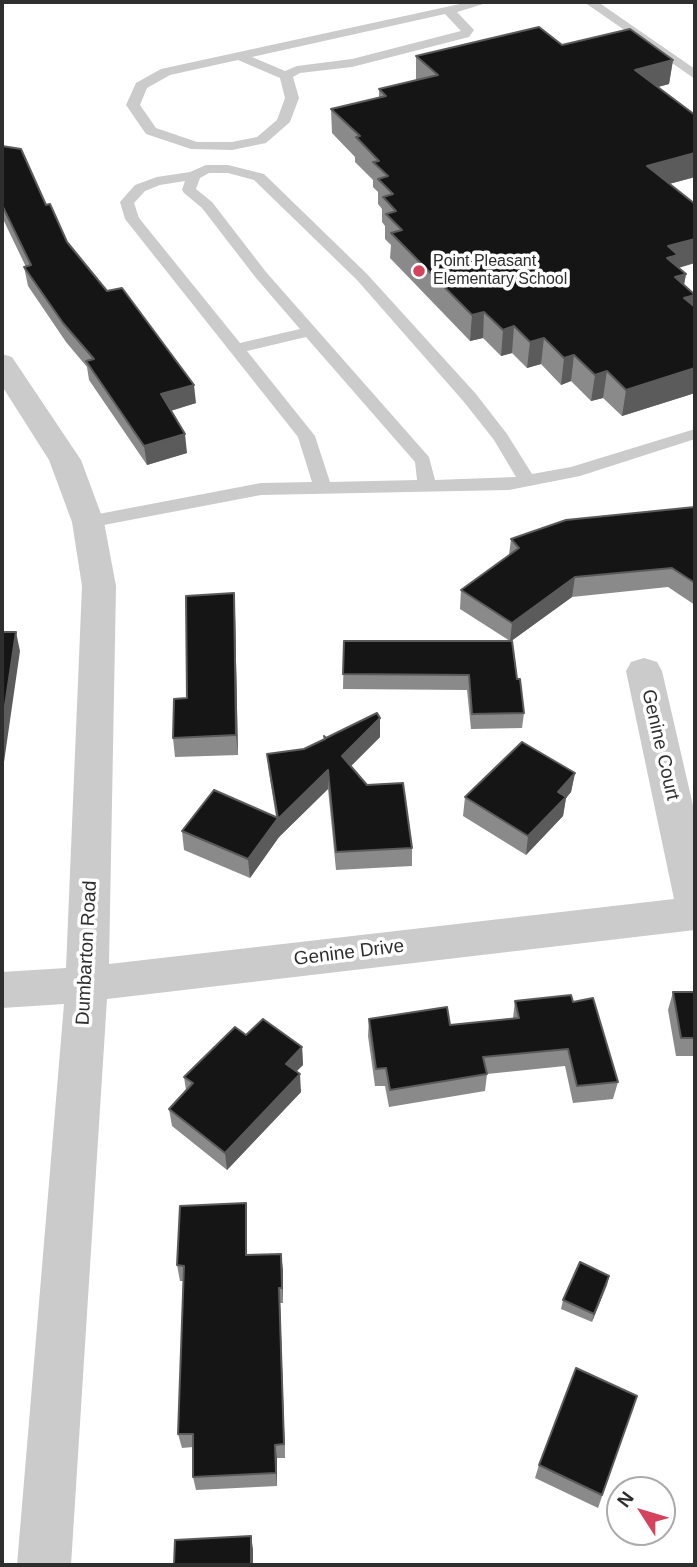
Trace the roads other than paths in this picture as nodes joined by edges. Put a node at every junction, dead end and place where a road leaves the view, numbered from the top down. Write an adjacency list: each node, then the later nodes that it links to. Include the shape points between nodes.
1 (484, 2): 3 (lane)
2 (590, 2): 5 (lane)
3 (448, 10): 4 (lane); 6 (lane, via 468,30 464,34)
4 (242, 57): 6 (lane); 6 (lane, via 166,72 142,86 133,105 151,131 176,141 196,146 261,141 283,122 292,99)
5 (695, 75)
6 (286, 76)
7 (194, 176): 8 (lane, via 189,190 207,205); 9 (lane, via 140,188 127,202 132,219); 12 (lane, via 206,169 229,169 259,177 362,276 501,438)
8 (312, 331): 9 (lane); 13 (lane, via 424,461)
9 (236, 349): 14 (lane, via 306,436)
10 (2, 363): 15 (street, Dumbarton Road, via 65,460)
11 (695, 434): 12 (lane, via 574,472)
12 (527, 480): 13 (lane)
13 (427, 486): 14 (lane)
14 (323, 488): 15 (lane, via 261,489)
15 (88, 522): 19 (street, Dumbarton Road, via 99,586)
16 (644, 671): 17 (street, Genine Court)
17 (695, 901)
18 (695, 913): 19 (street, Genine Drive)
19 (87, 984): 20 (street, Genine Drive); 21 (street, Dumbarton Road)
20 (2, 990)
21 (44, 1565)

